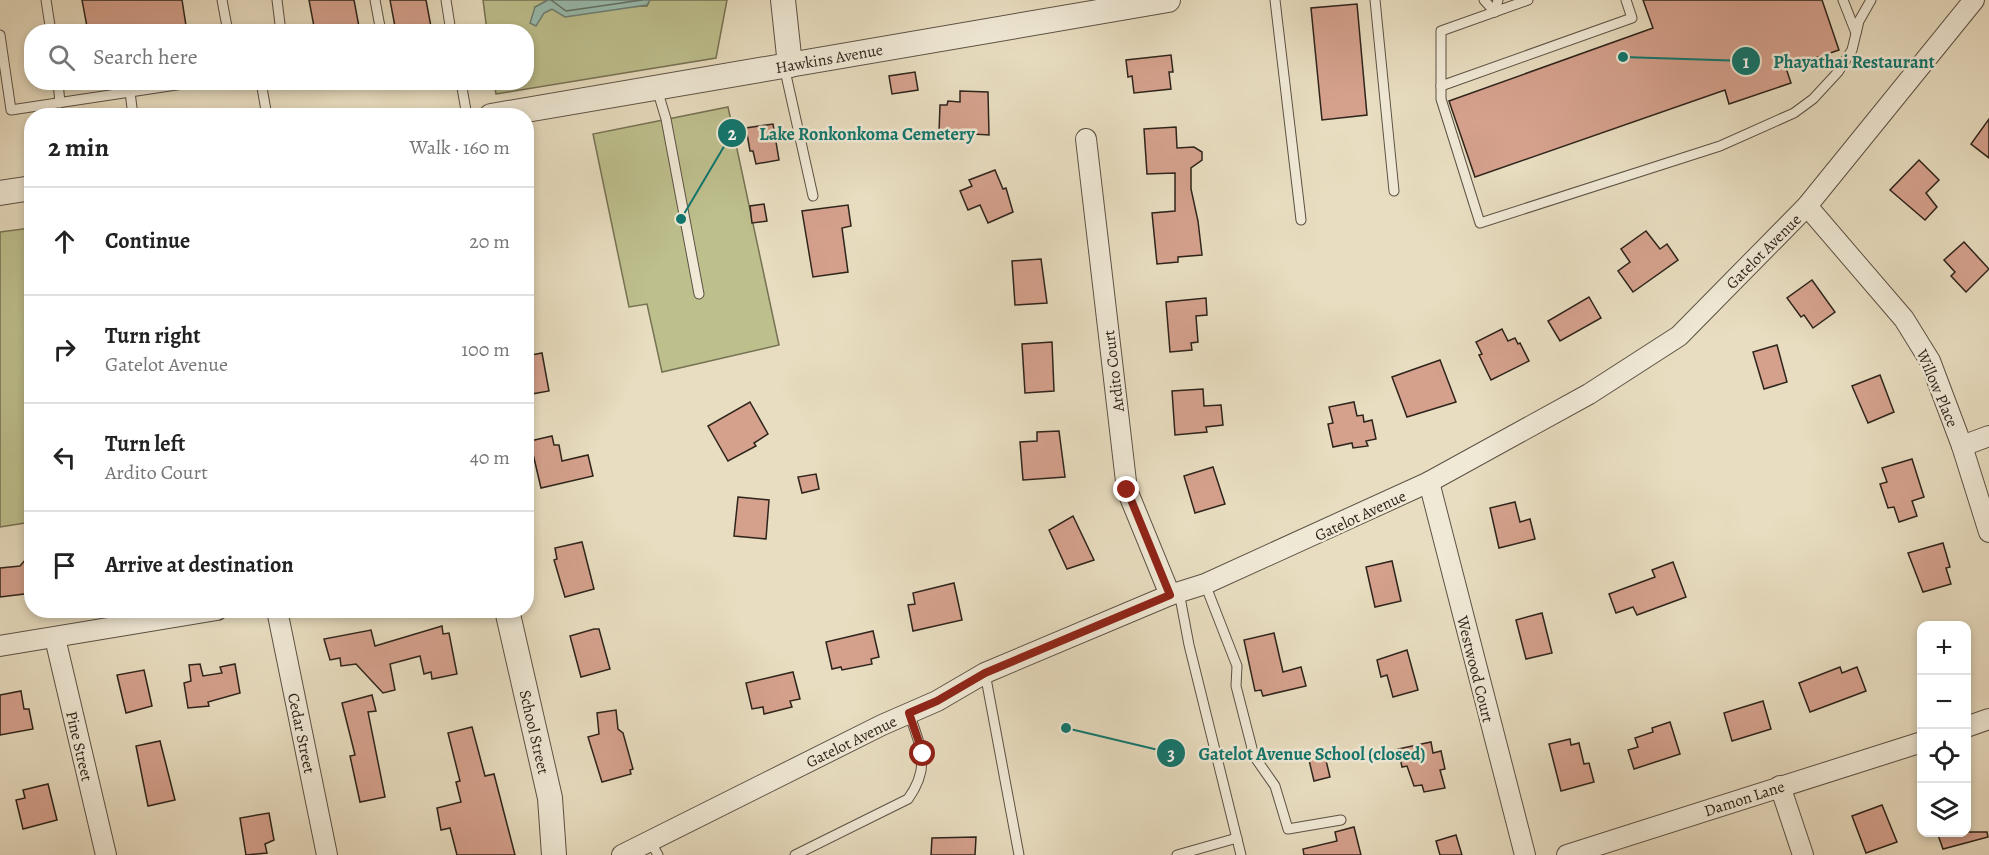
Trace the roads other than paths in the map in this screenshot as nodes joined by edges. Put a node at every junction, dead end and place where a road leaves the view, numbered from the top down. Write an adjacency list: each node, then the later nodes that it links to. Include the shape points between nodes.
1 (46, 0): 19 (lane)
2 (222, 0): 20 (lane)
3 (277, 0): 21 (lane)
4 (375, 0): 22 (lane)
5 (446, 0): 23 (lane)
6 (783, 0): 26 (street)
7 (1168, 0): 17 (street, Hawkins Avenue)
8 (1275, 0): 49 (lane)
9 (1375, 0): 45 (lane)
10 (1484, 0): 18 (lane)
11 (1498, 0): 18 (lane)
12 (1528, 0): 18 (lane)
13 (1626, 0): 27 (lane, via 1632,18)
14 (1843, 0): 24 (lane)
15 (1871, 0): 24 (lane)
16 (1974, 0): 48 (street, Gatelot Avenue)
17 (1124, 3): 26 (street, Hawkins Avenue)
18 (1495, 12): 27 (lane, via 1441,31)
19 (50, 24)
20 (226, 24)
21 (280, 24)
22 (380, 24)
23 (450, 24)
24 (1856, 33): 27 (lane, via 1852,50 1838,72 1794,113 1720,146 1480,223 1441,99)
25 (0, 35): 41 (lane)
26 (787, 65): 28 (street, Hawkins Avenue); 47 (lane)
27 (1442, 86)
28 (657, 89): 40 (street, Hawkins Avenue); 50 (lane)
29 (59, 90): 34 (lane)
30 (143, 90): 33 (lane)
31 (262, 90): 38 (lane)
32 (462, 90): 39 (lane)
33 (130, 92): 34 (lane); 37 (lane)
34 (60, 103): 36 (lane)
35 (24, 108): 41 (lane)
36 (25, 108)
37 (132, 108)
38 (266, 108)
39 (466, 108)
40 (534, 109)
41 (11, 110): 42 (lane)
42 (0, 112)
43 (1086, 139): 56 (street, Ardito Court, via 1127,490)
44 (24, 189): 46 (street)
45 (1394, 191)
46 (0, 193)
47 (813, 196)
48 (1808, 206): 52 (street, Willow Place, via 1904,319 1930,361); 53 (street, Gatelot Avenue, via 1679,336 1589,394)
49 (1301, 220)
50 (699, 294)
51 (1989, 436): 52 (street)
52 (1962, 446): 54 (street, Willow Place)
53 (1429, 482): 55 (street, Gatelot Avenue); 79 (street, Westwood Court)
54 (1989, 532)
55 (1205, 584): 56 (street, Gatelot Avenue); 68 (lane, via 1237,666 1236,686 1254,756 1275,786 1288,829)
56 (1174, 594): 62 (street, Gatelot Avenue); 69 (lane)
57 (171, 618): 60 (street)
58 (279, 618): 72 (street, Cedar Street)
59 (509, 618): 73 (street, School Street, via 550,798)
60 (55, 638): 61 (street); 71 (street, Pine Street)
61 (0, 646)
62 (985, 673): 63 (street, Gatelot Avenue); 76 (lane)
63 (909, 713): 70 (street, Gatelot Avenue); 75 (lane, via 923,754 920,783 909,799)
64 (1989, 719): 65 (street)
65 (1971, 725)
66 (1917, 744): 67 (street, Damon Lane)
67 (1780, 786): 80 (street, Damon Lane); 81 (street)
68 (1341, 820)
69 (1237, 838): 77 (lane); 78 (lane)
70 (654, 848): 74 (street, Gatelot Avenue)
71 (106, 855)
72 (327, 855)
73 (554, 855)
74 (622, 855)
75 (795, 855)
76 (1019, 855)
77 (1177, 855)
78 (1241, 855)
79 (1525, 855)
80 (1567, 855)
81 (1803, 855)

